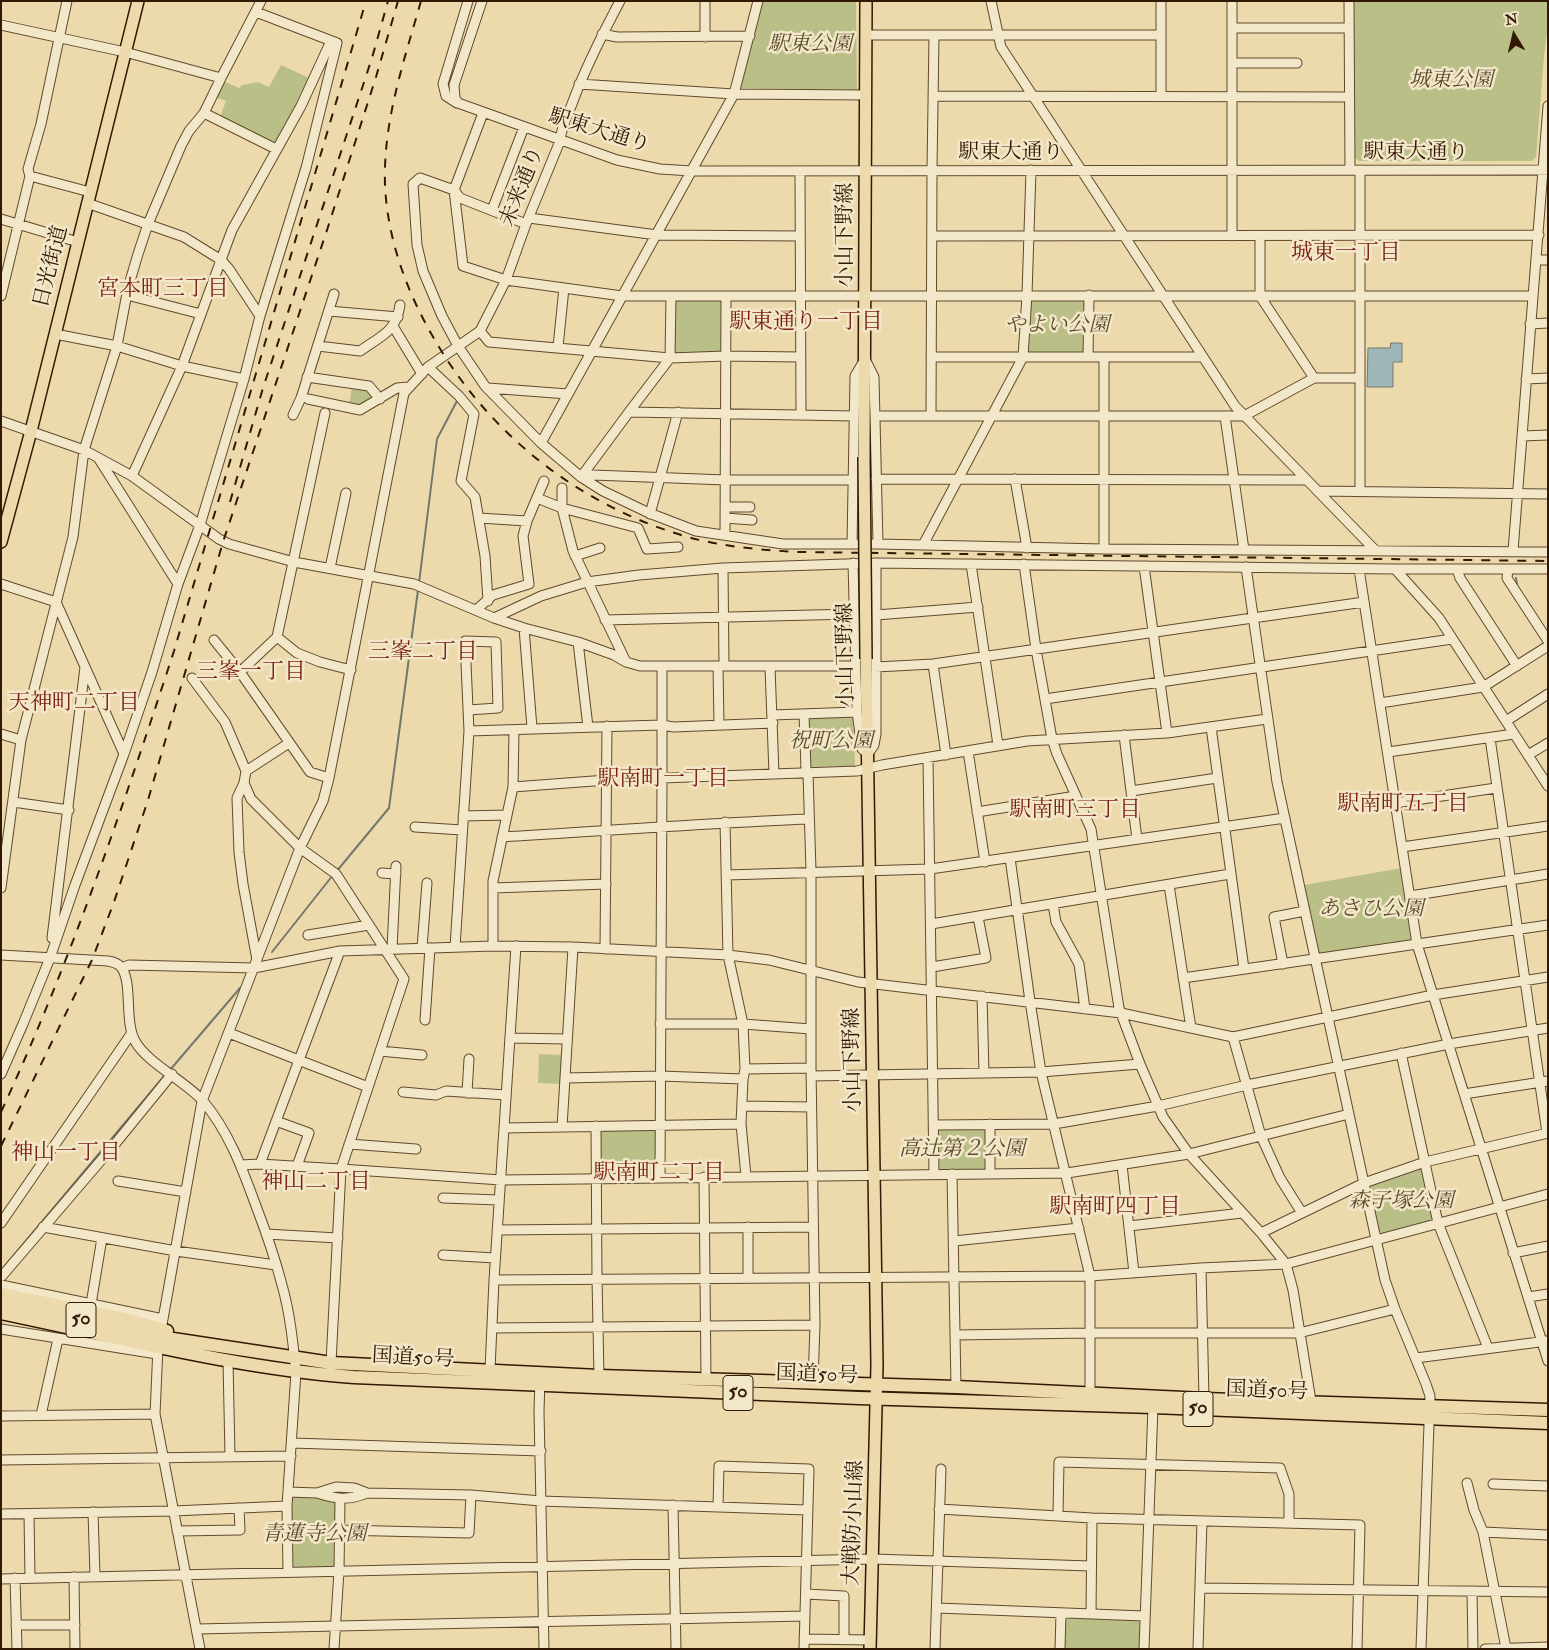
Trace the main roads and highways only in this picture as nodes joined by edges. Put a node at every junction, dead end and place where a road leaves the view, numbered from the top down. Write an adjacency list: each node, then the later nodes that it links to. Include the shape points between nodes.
1 (138, 1): 3 (main road, 日光街道)
2 (866, 1): 11 (main road, 小山下野線, bridge, via 864,456)
3 (1, 542)
4 (4, 1289): 7 (highway)
5 (1, 1303): 7 (highway, 国道50号 / 50)
6 (1, 1313): 7 (highway, 国道50号 / 50)
7 (42, 1316): 8 (highway); 9 (highway, 国道50号 / 50); 9 (highway, 国道50号 / 50, via 116,1338)
8 (1, 1322)
9 (160, 1337): 10 (highway, 国道50号 / 50, via 210,1341 227,1348 331,1363 490,1370); 10 (highway, 国道50号 / 50, via 228,1361 296,1372 391,1379)
10 (540, 1379): 11 (highway, 国道50号 / 50, via 599,1376); 12 (highway, 国道50号 / 50)
11 (877, 1385): 12 (main road, 小山下野線); 13 (highway, 国道50号 / 50)
12 (877, 1398): 14 (highway, 国道50号 / 50); 15 (main road, 大戦防小山線)
13 (1548, 1410)
14 (1548, 1423)
15 (870, 1645)

